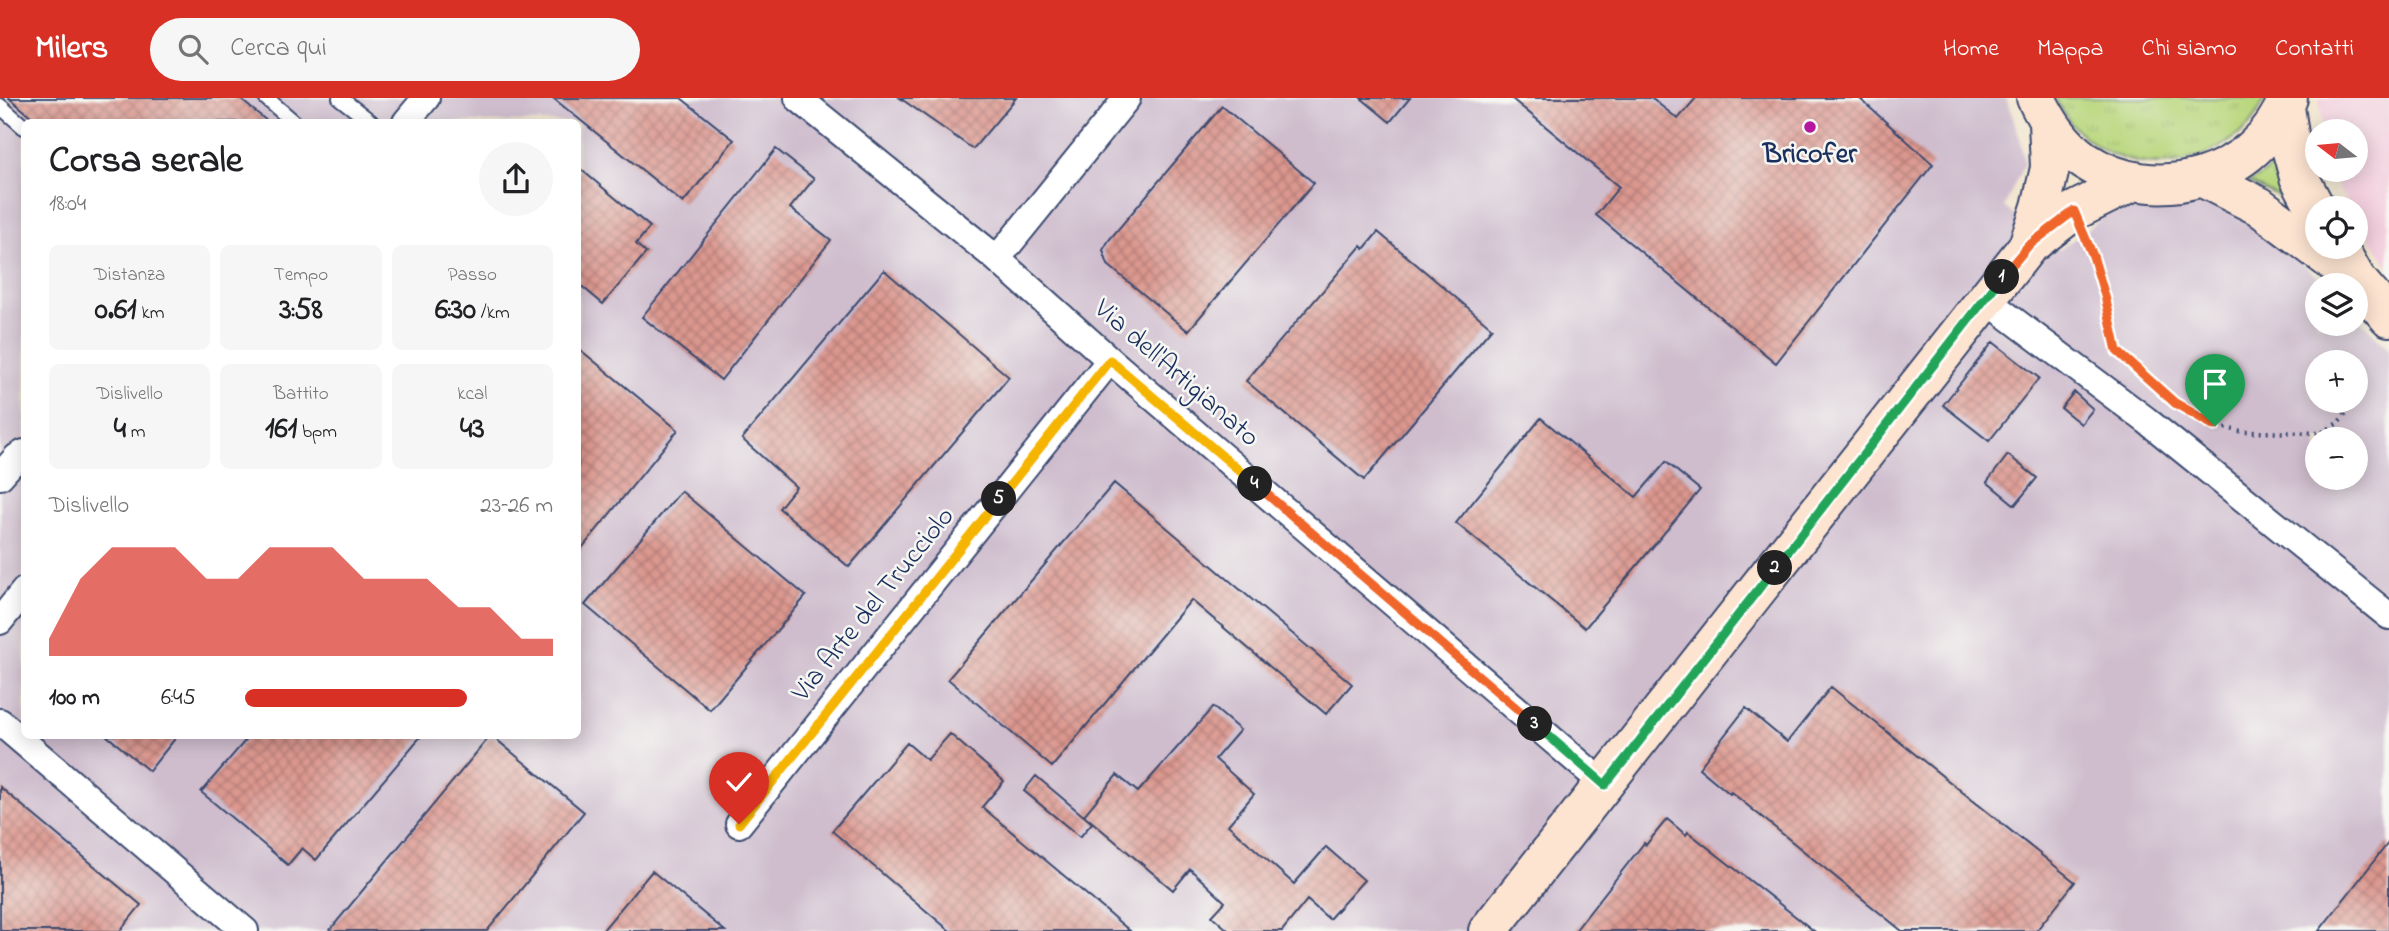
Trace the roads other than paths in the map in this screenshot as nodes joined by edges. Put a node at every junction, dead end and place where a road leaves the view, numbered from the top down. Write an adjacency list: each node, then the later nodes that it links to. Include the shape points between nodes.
1 (266, 98): 9 (lane)
2 (340, 98): 10 (lane)
3 (426, 98): 11 (street)
4 (797, 98): 17 (street, Via dell'Artigianato)
5 (1128, 98): 17 (street)
6 (2286, 102): 13 (street, via 2270,130 2251,150); 15 (street, via 2291,148)
7 (0, 106): 12 (lane)
8 (2042, 110): 14 (street, via 2065,143 2085,161); 16 (street, via 2050,168)
9 (290, 119)
10 (367, 119)
11 (408, 119)
12 (21, 124)
13 (2203, 178): 14 (street, via 2158,184); 18 (street, via 2259,206)
14 (2134, 181): 16 (street, via 2074,211)
15 (2309, 196)
16 (2028, 246): 19 (street)
17 (997, 258): 21 (street, Via dell'Artigianato)
18 (2347, 263): 20 (street)
19 (1985, 299): 25 (street, via 2147,419); 28 (street)
20 (2389, 317)
21 (1110, 360): 28 (street, Via dell'Artigianato); 29 (street, Via Arte del Trucciolo)
22 (21, 455): 23 (street)
23 (0, 477)
24 (21, 595): 26 (street)
25 (2389, 615)
26 (0, 621)
27 (0, 722): 30 (street)
28 (1605, 785): 31 (street)
29 (739, 824)
30 (245, 931)
31 (1488, 931)

